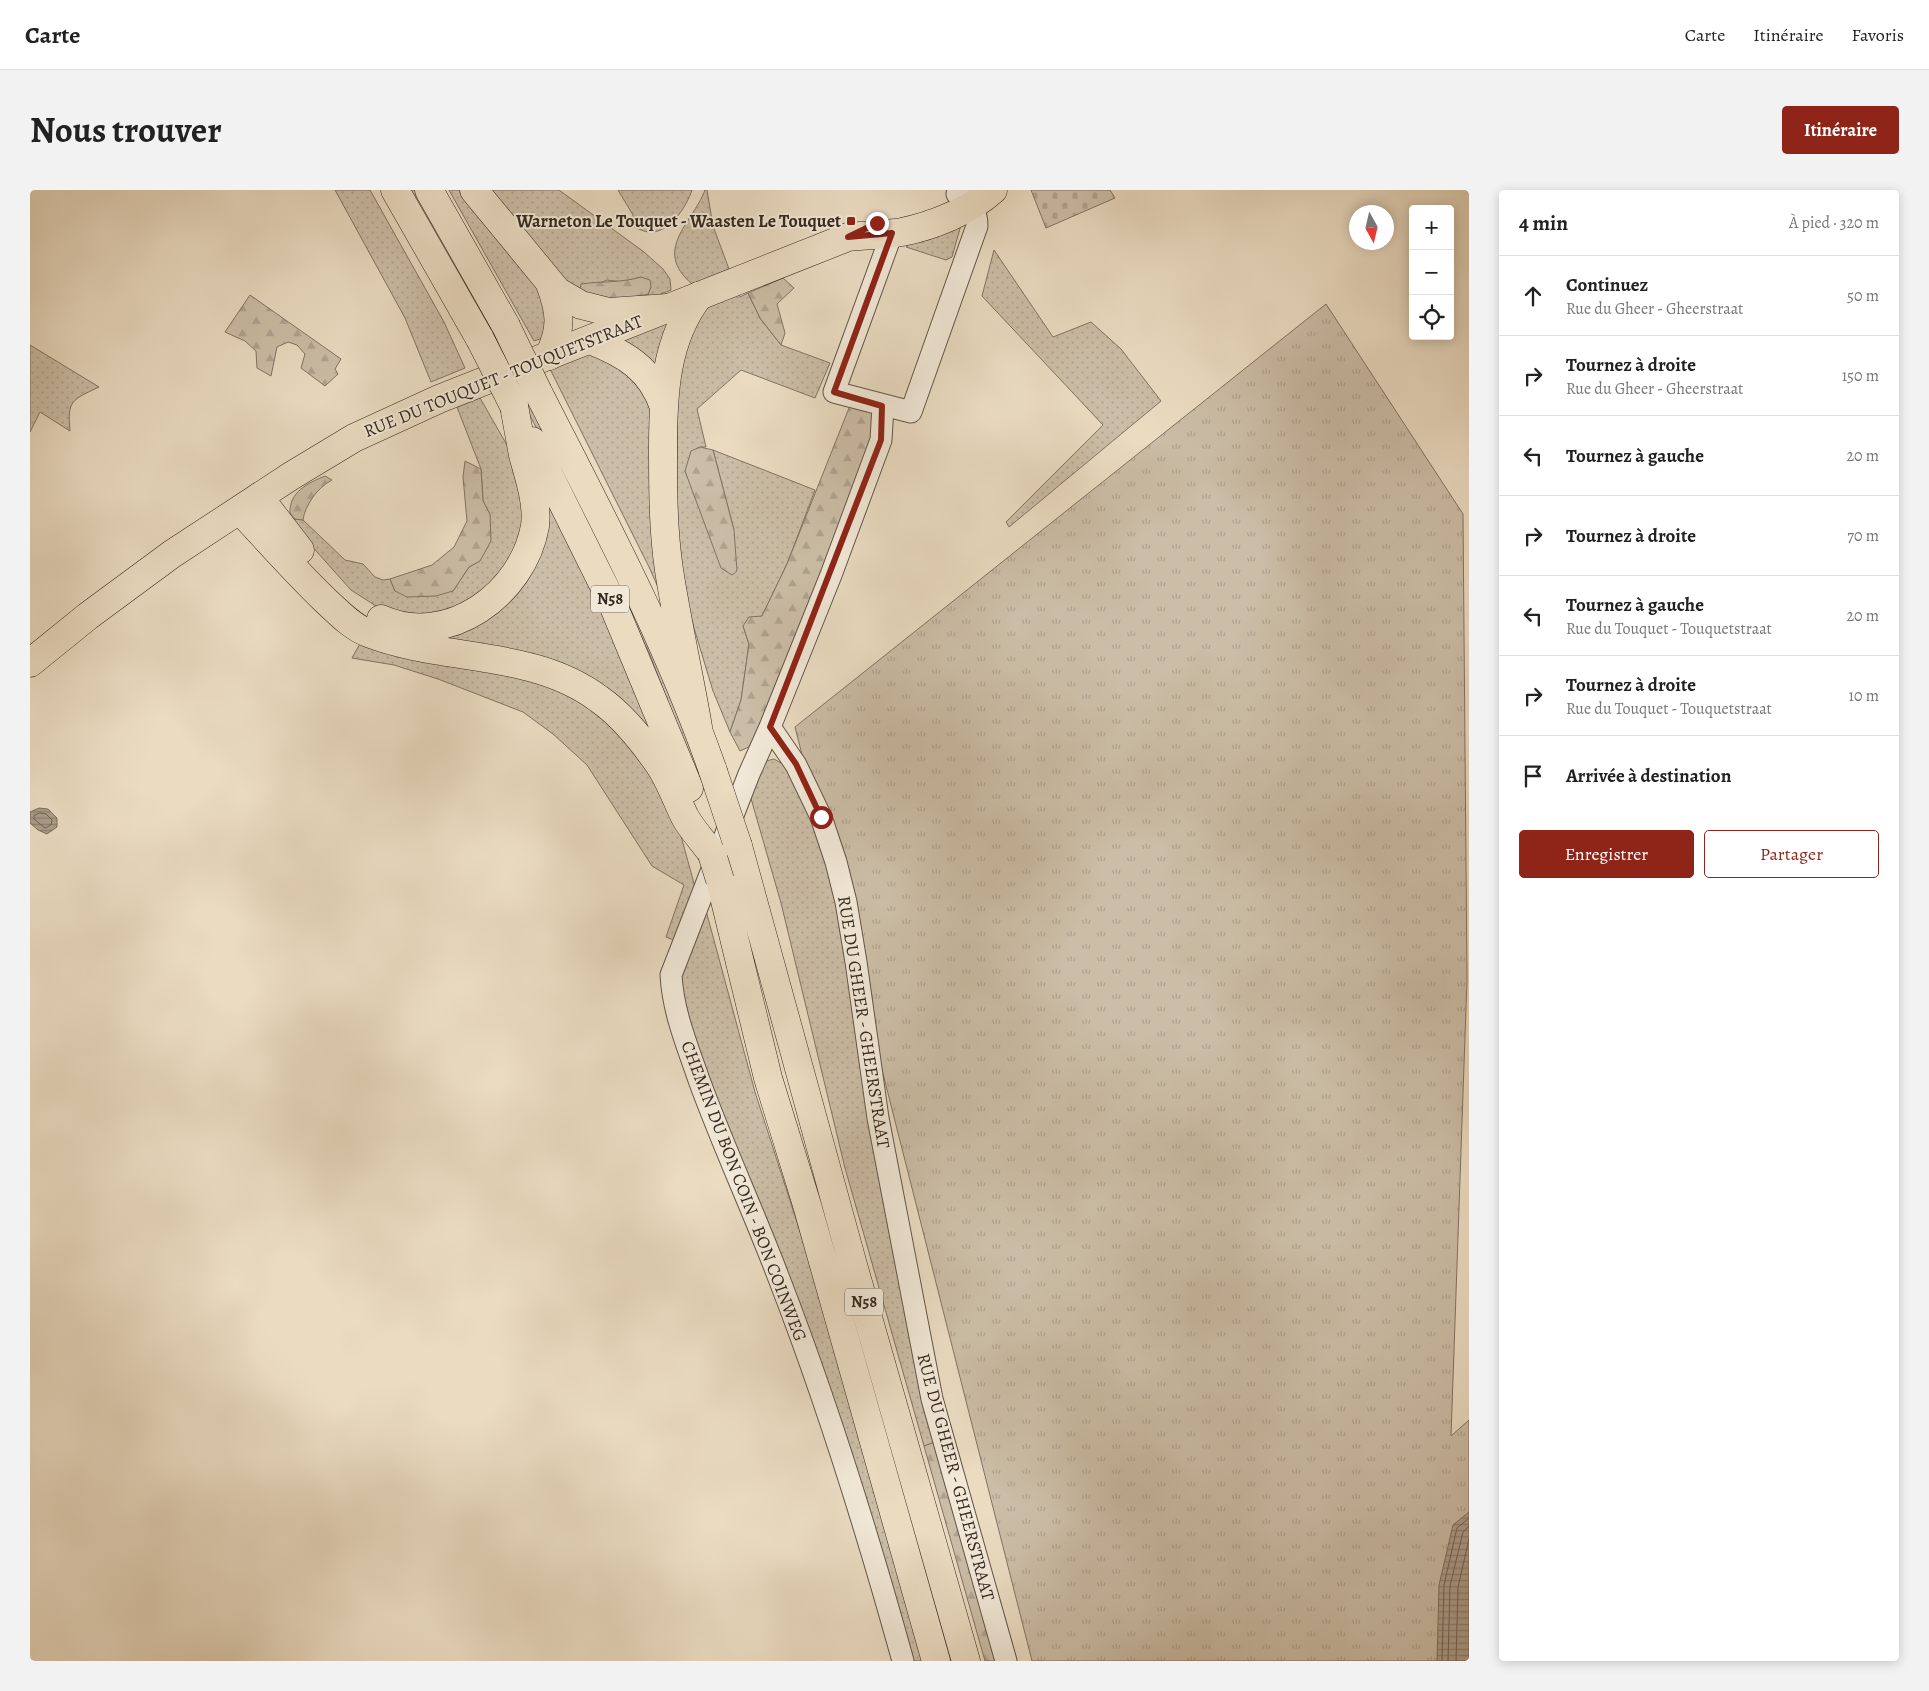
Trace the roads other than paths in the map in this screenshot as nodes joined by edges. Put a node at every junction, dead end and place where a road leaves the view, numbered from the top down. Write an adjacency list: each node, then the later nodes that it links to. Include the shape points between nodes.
1 (395, 190): 12 (main road, N58, bridge, via 480,339)
2 (429, 190): 17 (main road, N58, bridge, via 506,326 655,624)
3 (474, 190): 7 (main road)
4 (971, 195): 5 (main road, RUE DU TOUQUET - TOUQUETSTRAAT); 6 (main road, RUE DU TOUQUET - TOUQUETSTRAAT, via 927,225); 13 (street, via 977,226 911,412)
5 (854, 233): 6 (main road, RUE DU TOUQUET - TOUQUETSTRAAT); 8 (main road, RUE DU TOUQUET - TOUQUETSTRAAT)
6 (892, 233): 13 (street, via 834,392)
7 (550, 284): 9 (main road, via 581,305 609,312); 11 (main road, via 559,320 558,338)
8 (699, 296): 9 (main road, RUE DU TOUQUET - TOUQUETSTRAAT); 14 (main road, via 683,320 675,341 668,366)
9 (668, 308): 10 (main road, RUE DU TOUQUET - TOUQUETSTRAAT)
10 (590, 340): 11 (main road, RUE DU TOUQUET - TOUQUETSTRAAT); 14 (main road, via 638,364 652,380)
11 (549, 356): 15 (main road, RUE DU TOUQUET - TOUQUETSTRAAT, via 439,399 354,438)
12 (514, 406): 15 (main road, via 532,489 535,524 525,559 509,585 487,606 459,619 409,626 387,622 362,610 323,576 288,536); 19 (main road, N58, via 611,600)
13 (882, 406): 18 (street, via 881,440)
14 (664, 408): 17 (main road, via 663,499 669,569)
15 (250, 504): 16 (main road, RUE DU TOUQUET - TOUQUETSTRAAT, via 172,554); 19 (main road, via 303,579 341,615 366,633 532,668 575,684 600,699 630,728)
16 (30, 663)
17 (698, 727): 22 (main road, N58, bridge, via 738,846)
18 (770, 727): 20 (street, CHEMIN DU BON COIN - BON COINWEG, via 671,974 672,997 715,1123 814,1367); 23 (street, RUE DU GHEER - GHEERSTRAAT, via 796,764 821,817 836,862 856,962 878,1118 932,1399)
19 (689, 808): 21 (main road, N58, bridge, via 712,854 720,880 768,1078)
20 (903, 1661)
21 (936, 1661)
22 (966, 1661)
23 (1006, 1661)

